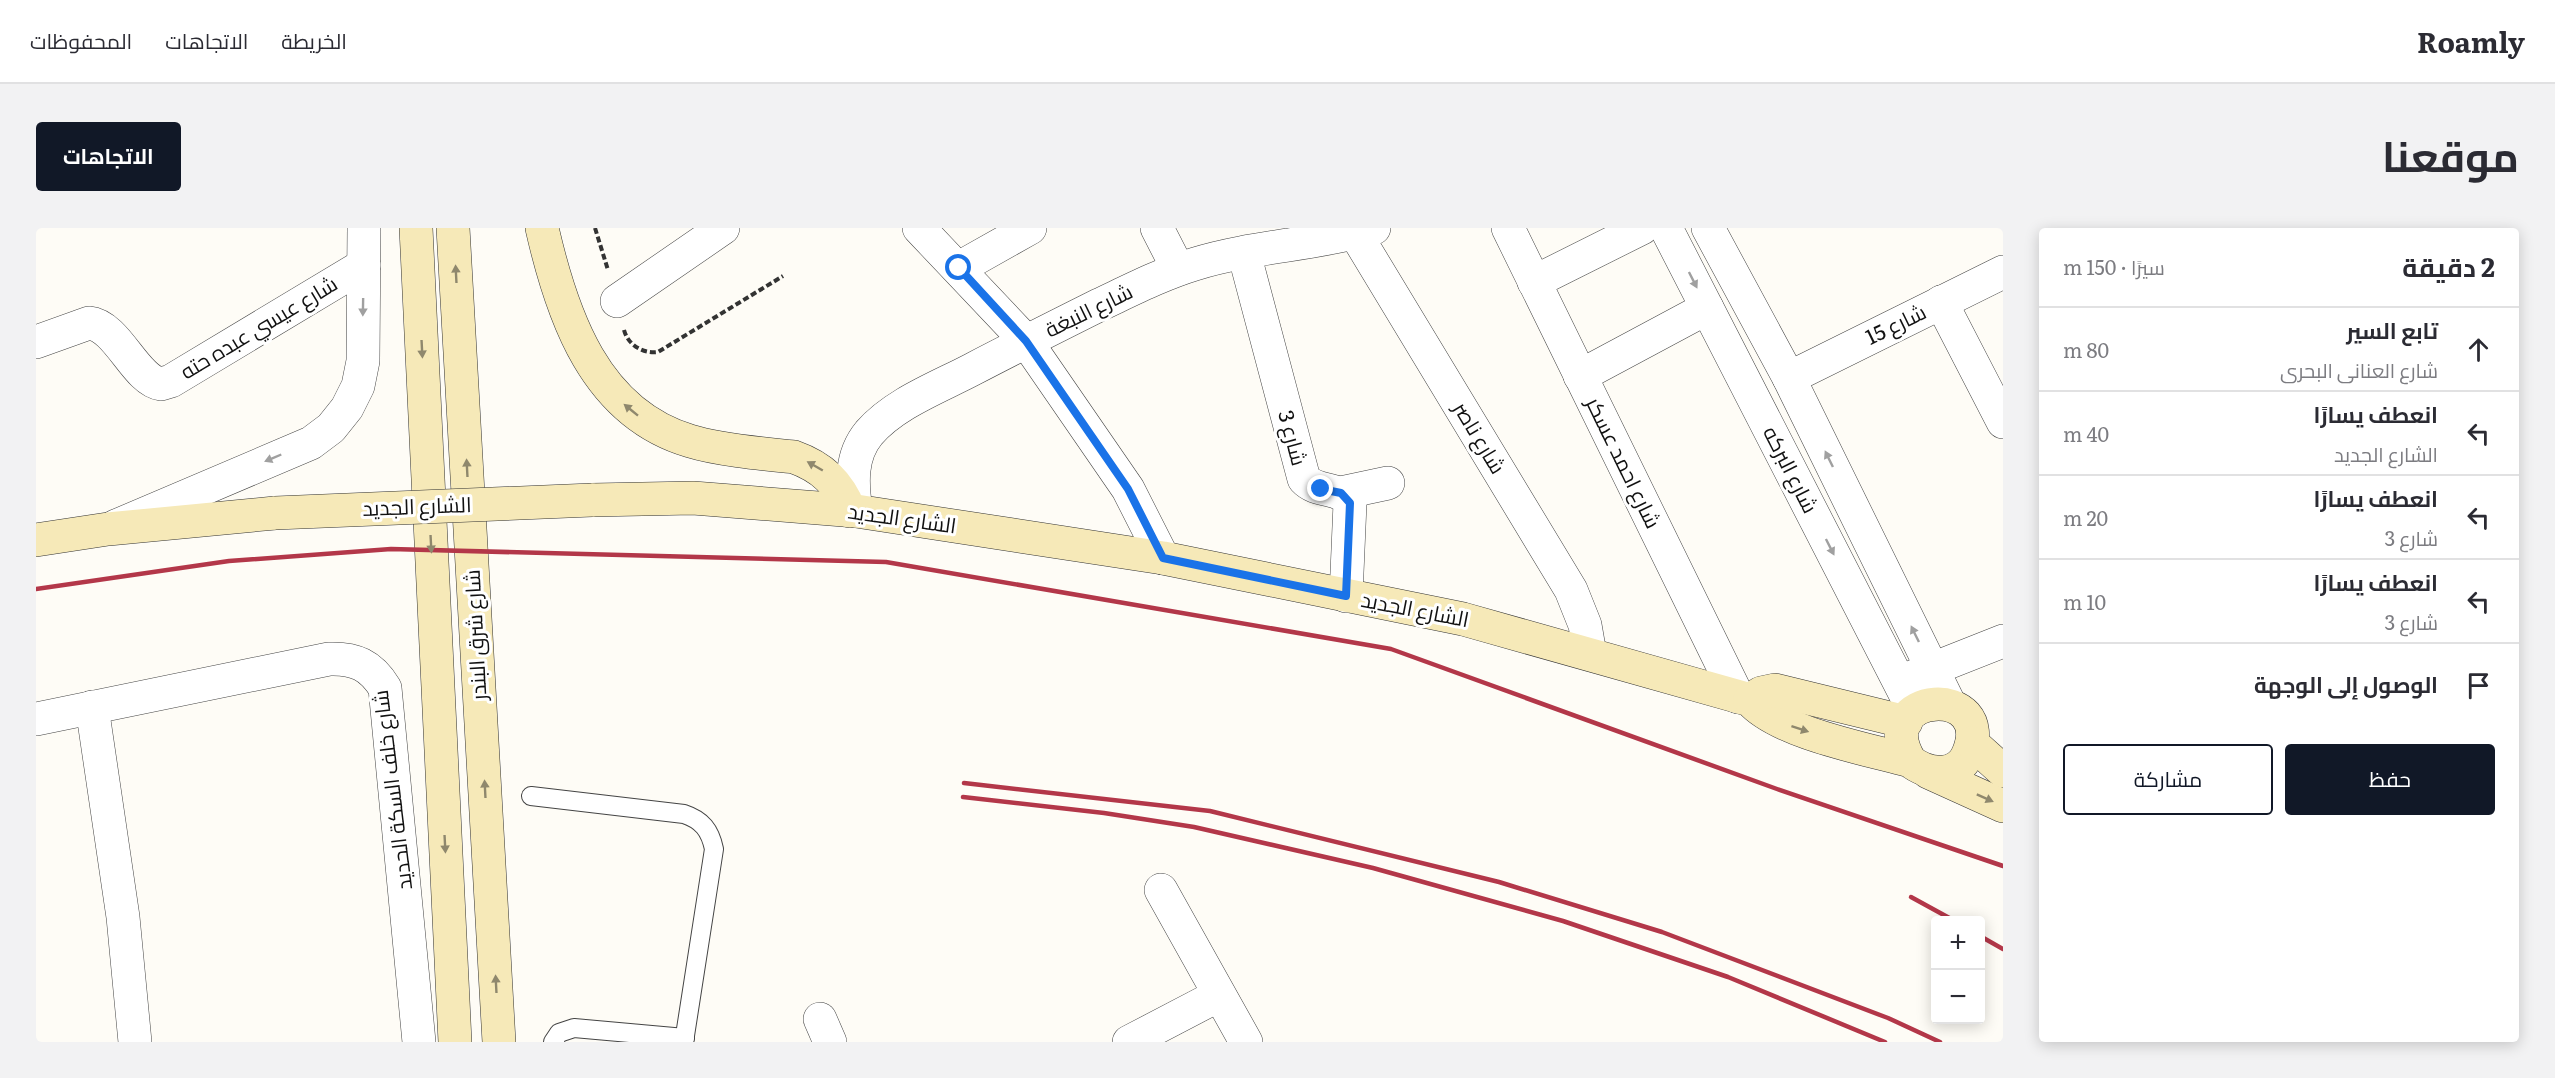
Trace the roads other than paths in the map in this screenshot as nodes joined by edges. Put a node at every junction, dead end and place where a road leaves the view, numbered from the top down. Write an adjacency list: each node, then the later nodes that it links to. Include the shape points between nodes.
1 (364, 228): 15 (street)
2 (416, 228): 54 (street, شارع شرق البندر, one-way to 54)
3 (453, 228): 55 (street, شارع شرق البندر, one-way to 3)
4 (542, 228): 30 (street, one-way to 4, via 835,483 809,462 692,442 649,423 619,400 585,356)
5 (723, 228): 20 (street)
6 (919, 228): 16 (street)
7 (1030, 228): 16 (street)
8 (1156, 228): 17 (street)
9 (1508, 228): 19 (street, شارع احمد عسكر)
10 (1642, 228): 19 (street)
11 (1666, 228): 22 (street, شارع البركه, one-way to 22)
12 (1708, 228): 26 (street, شارع البركه)
13 (1360, 230): 14 (street, شارع النبغة); 36 (street, شارع ناصر, via 1571,590 1585,625)
14 (1244, 253): 17 (street, شارع النبغة); 29 (street, شارع 3, via 1304,479 1315,488)
15 (364, 265): 23 (street, شارع عيسي عبده حته, via 162,384 150,379 95,324); 31 (street, one-way to 31, via 363,361 358,386 331,428 311,443)
16 (959, 268): 24 (street)
17 (1179, 270): 24 (street, شارع النبغة)
18 (2003, 272): 21 (street, شارع 15)
19 (1534, 282): 25 (street, شارع احمد عسكر)
20 (617, 301)
21 (1941, 302): 26 (street, شارع 15); 27 (street)
22 (1707, 308): 25 (street); 38 (street, شارع البركه, one-way to 38)
23 (37, 337)
24 (1026, 341): 30 (street, شارع النبغة, via 886,417 868,435 856,458); 33 (street, via 1128,489)
25 (1580, 376): 39 (street, شارع احمد عسكر)
26 (1789, 378): 37 (street, شارع البركه, one-way to 26)
27 (2003, 422)
28 (1388, 483): 29 (street)
29 (1341, 493): 34 (street, via 1351,509)
30 (853, 511): 31 (street, الشارع الجديد, bridge, via 693,498 592,500 275,513); 33 (street, الشارع الجديد)
31 (108, 529): 32 (street, الشارع الجديد)
32 (36, 540)
33 (1163, 558): 34 (street, الشارع الجديد)
34 (1346, 596): 36 (street, الشارع الجديد, via 1462,619)
35 (2003, 641): 37 (street)
36 (1590, 654): 39 (street, الشارع الجديد)
37 (1933, 669): 38 (street); 40 (street, شارع البركه)
38 (1900, 682): 42 (street, شارع البركه)
39 (1744, 699): 42 (street, via 1775,690); 45 (street, الشارع الجديد, one-way to 45, via 1796,728)
40 (1950, 705): 42 (street, via 1925,705); 44 (street, via 1968,720)
41 (92, 707): 43 (street, شارع خلف السكة الحديد); 52 (street, via 123,917); 53 (street, شارع خلف السكة الحديد, via 329,659 346,658 362,663 376,674 385,688)
42 (1910, 717): 45 (street, via 1902,742)
43 (36, 719)
44 (1972, 743): 45 (street, via 1967,757 1956,767 1942,773); 46 (street)
45 (1919, 767): 48 (street, الشارع الجديد, one-way to 48)
46 (2003, 771)
47 (531, 796): 51 (lane, via 684,814 708,830 714,849)
48 (2003, 806)
49 (1161, 890): 50 (street)
50 (1219, 995): 57 (street); 58 (street)
51 (685, 1040): 56 (lane, via 574,1028 559,1033)
52 (135, 1042)
53 (419, 1042)
54 (455, 1042)
55 (499, 1042)
56 (553, 1042)
57 (1130, 1042)
58 (1246, 1042)

